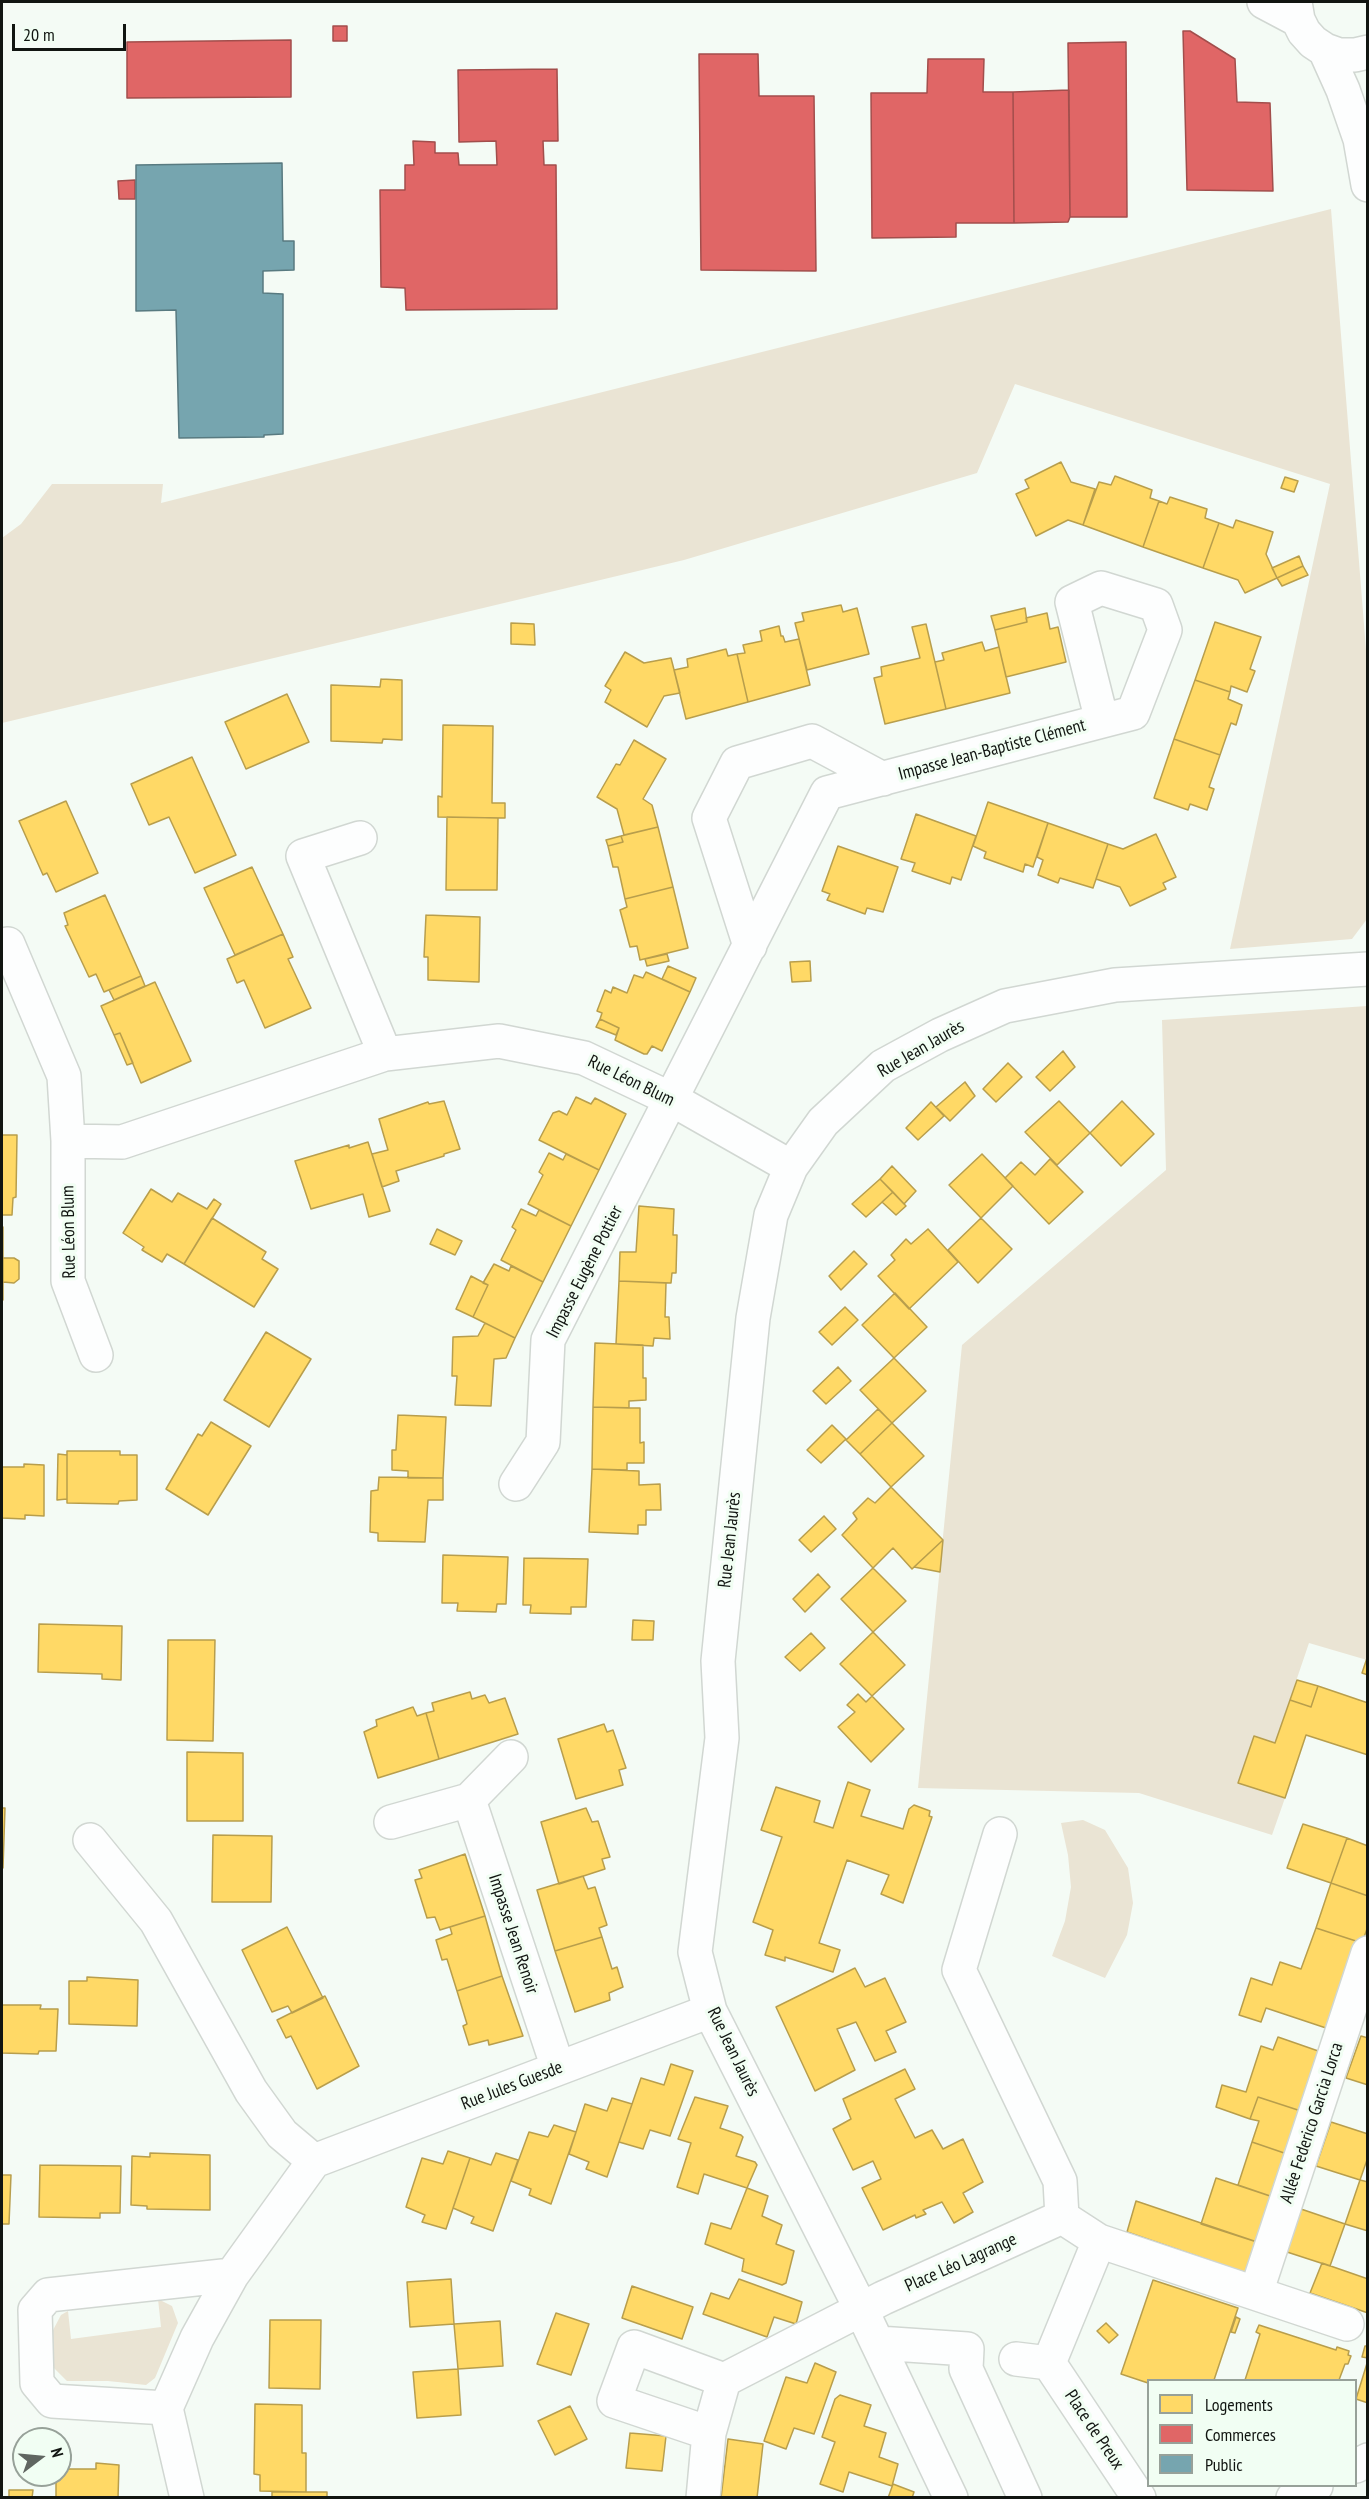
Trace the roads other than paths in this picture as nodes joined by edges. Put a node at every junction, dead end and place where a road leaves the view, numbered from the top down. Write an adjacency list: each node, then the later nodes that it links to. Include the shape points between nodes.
1 (1264, 2): 2 (street)
2 (1296, 11): 3 (street, via 1304,32)
3 (1325, 50): 4 (street, via 1355,55); 5 (street, via 1360,139)
4 (1368, 52)
5 (1368, 185)
6 (1102, 721): 7 (street, Impasse Jean-Baptiste Clément)
7 (883, 779): 9 (street, Impasse Jean-Baptiste Clément, via 827,793); 9 (street, Impasse Jean-Baptiste Clément, via 812,741 737,763 709,818)
8 (360, 838): 12 (street, via 303,856)
9 (750, 946): 13 (street, Impasse Jean-Baptiste Clément)
10 (2, 947): 14 (street, Rue Léon Blum, via 8,944 64,1076)
11 (1368, 969): 15 (street, Rue Jean Jaurès, via 1115,985 1005,1006 883,1066 823,1122)
12 (385, 1054): 13 (street, Rue Léon Blum, via 499,1041 584,1058); 14 (street, Rue Léon Blum, via 122,1142)
13 (672, 1100): 15 (street, Rue Léon Blum); 17 (street, Impasse Eugène Pottier, via 549,1340 543,1442)
14 (68, 1141): 16 (street, Rue Léon Blum, via 68,1281)
15 (791, 1167): 24 (street, Rue Jean Jaurès, via 771,1215 753,1318 718,1661 722,1738 695,1952)
16 (96, 1355)
17 (516, 1484)
18 (511, 1757): 19 (street)
19 (469, 1800): 20 (street); 25 (street, Impasse Jean Renoir)
20 (391, 1822)
21 (1000, 1834): 27 (street, via 959,1970 1060,2181)
22 (90, 1840): 26 (street, via 156,1921 251,2091 282,2134)
23 (1368, 1953): 30 (street, Allée Federico Garcia Lorca)
24 (710, 2011): 25 (street, Rue Jules Guesde); 31 (street, Rue Jean Jaurès)
25 (558, 2068): 26 (street, Rue Jules Guesde)
26 (314, 2161): 29 (street)
27 (1062, 2217): 28 (street); 31 (street, Place Léo Lagrange)
28 (1099, 2241): 30 (street); 35 (street)
29 (232, 2275): 37 (street, via 197,2338); 37 (street, via 48,2295 35,2310 37,2383 52,2401)
30 (1256, 2293): 32 (street)
31 (861, 2309): 33 (street, Rue Jean Jaurès); 36 (street, Place Léo Lagrange)
32 (1347, 2324)
33 (878, 2343): 42 (street, Rue Jean Jaurès); 43 (street, via 967,2349 966,2369)
34 (1016, 2360): 35 (street)
35 (1049, 2363): 44 (street, Place de Preux)
36 (724, 2380): 38 (street); 38 (street, via 634,2347 614,2401)
37 (166, 2408): 40 (street)
38 (709, 2433): 41 (street)
39 (1314, 2487): 45 (street)
40 (187, 2498)
41 (703, 2498)
42 (951, 2498)
43 (1025, 2498)
44 (1139, 2498)
45 (1293, 2498)

